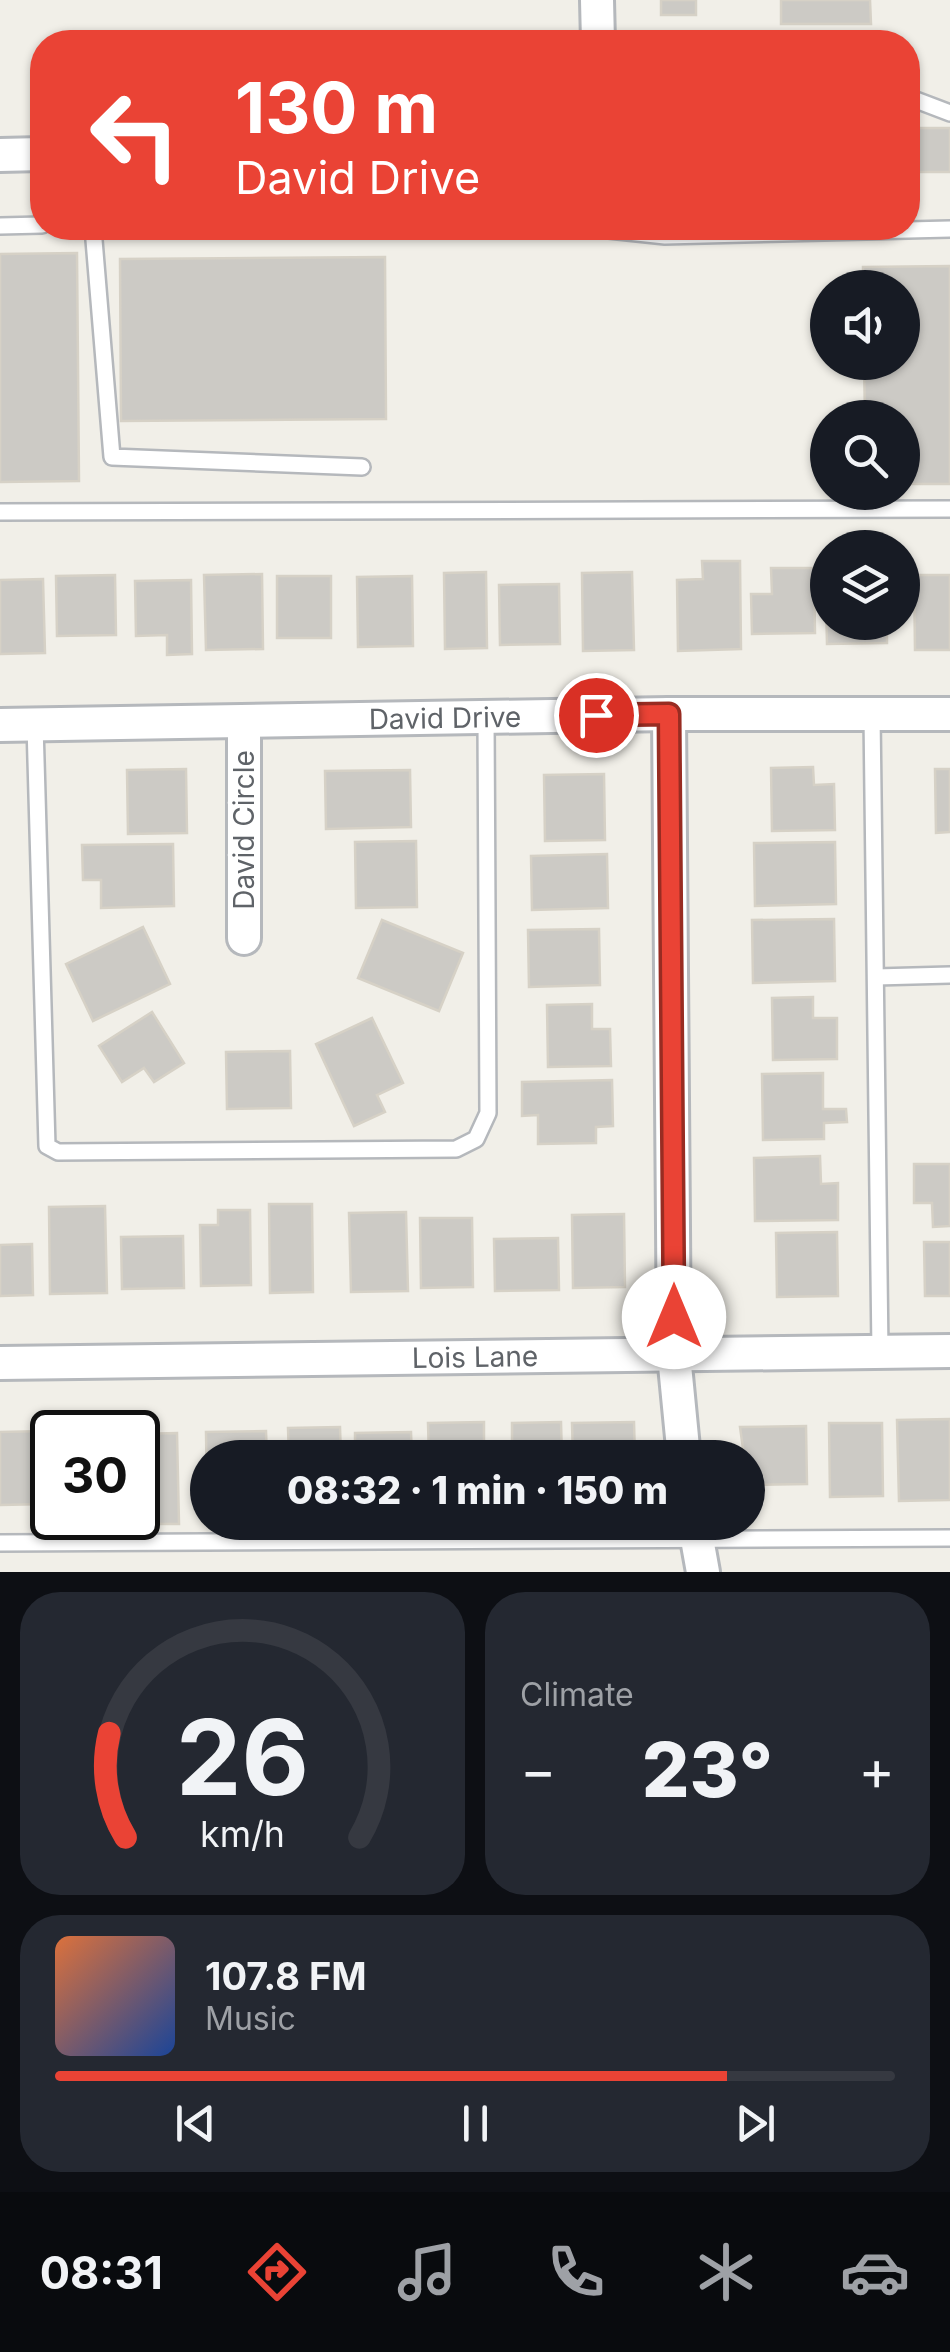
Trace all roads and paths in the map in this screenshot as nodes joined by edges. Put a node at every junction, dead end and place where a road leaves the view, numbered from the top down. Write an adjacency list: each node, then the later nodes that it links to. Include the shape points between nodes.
1 (598, 0): 2 (street)
2 (598, 30)
3 (920, 102): 4 (lane)
4 (950, 114)
5 (30, 154): 6 (street)
6 (0, 155)
7 (30, 225): 8 (lane)
8 (0, 226)
9 (950, 228): 10 (lane)
10 (920, 229)
11 (95, 240): 12 (lane, via 112,457)
12 (362, 467)
13 (950, 509): 14 (lane)
14 (0, 512)
15 (669, 714): 16 (street, David Drive); 18 (street, David Drive); 27 (street)
16 (872, 714): 17 (street, David Drive); 24 (lane)
17 (950, 714)
18 (486, 718): 19 (street, David Drive); 21 (lane, via 488,1113 476,1139 456,1149 58,1152 47,1146)
19 (244, 723): 21 (street, David Drive); 22 (street, David Circle)
20 (0, 725): 21 (street, David Drive)
21 (35, 725)
22 (244, 938)
23 (950, 975): 24 (lane)
24 (876, 977): 26 (lane)
25 (950, 1351): 26 (street, Lois Lane)
26 (880, 1352): 27 (street, Lois Lane)
27 (674, 1354): 28 (street, Lois Lane); 29 (street)
28 (0, 1364)
29 (682, 1440)
30 (765, 1533): 31 (lane)
31 (950, 1538)
32 (190, 1540): 34 (lane)
33 (698, 1540): 35 (street)
34 (0, 1543)
35 (703, 1572)

